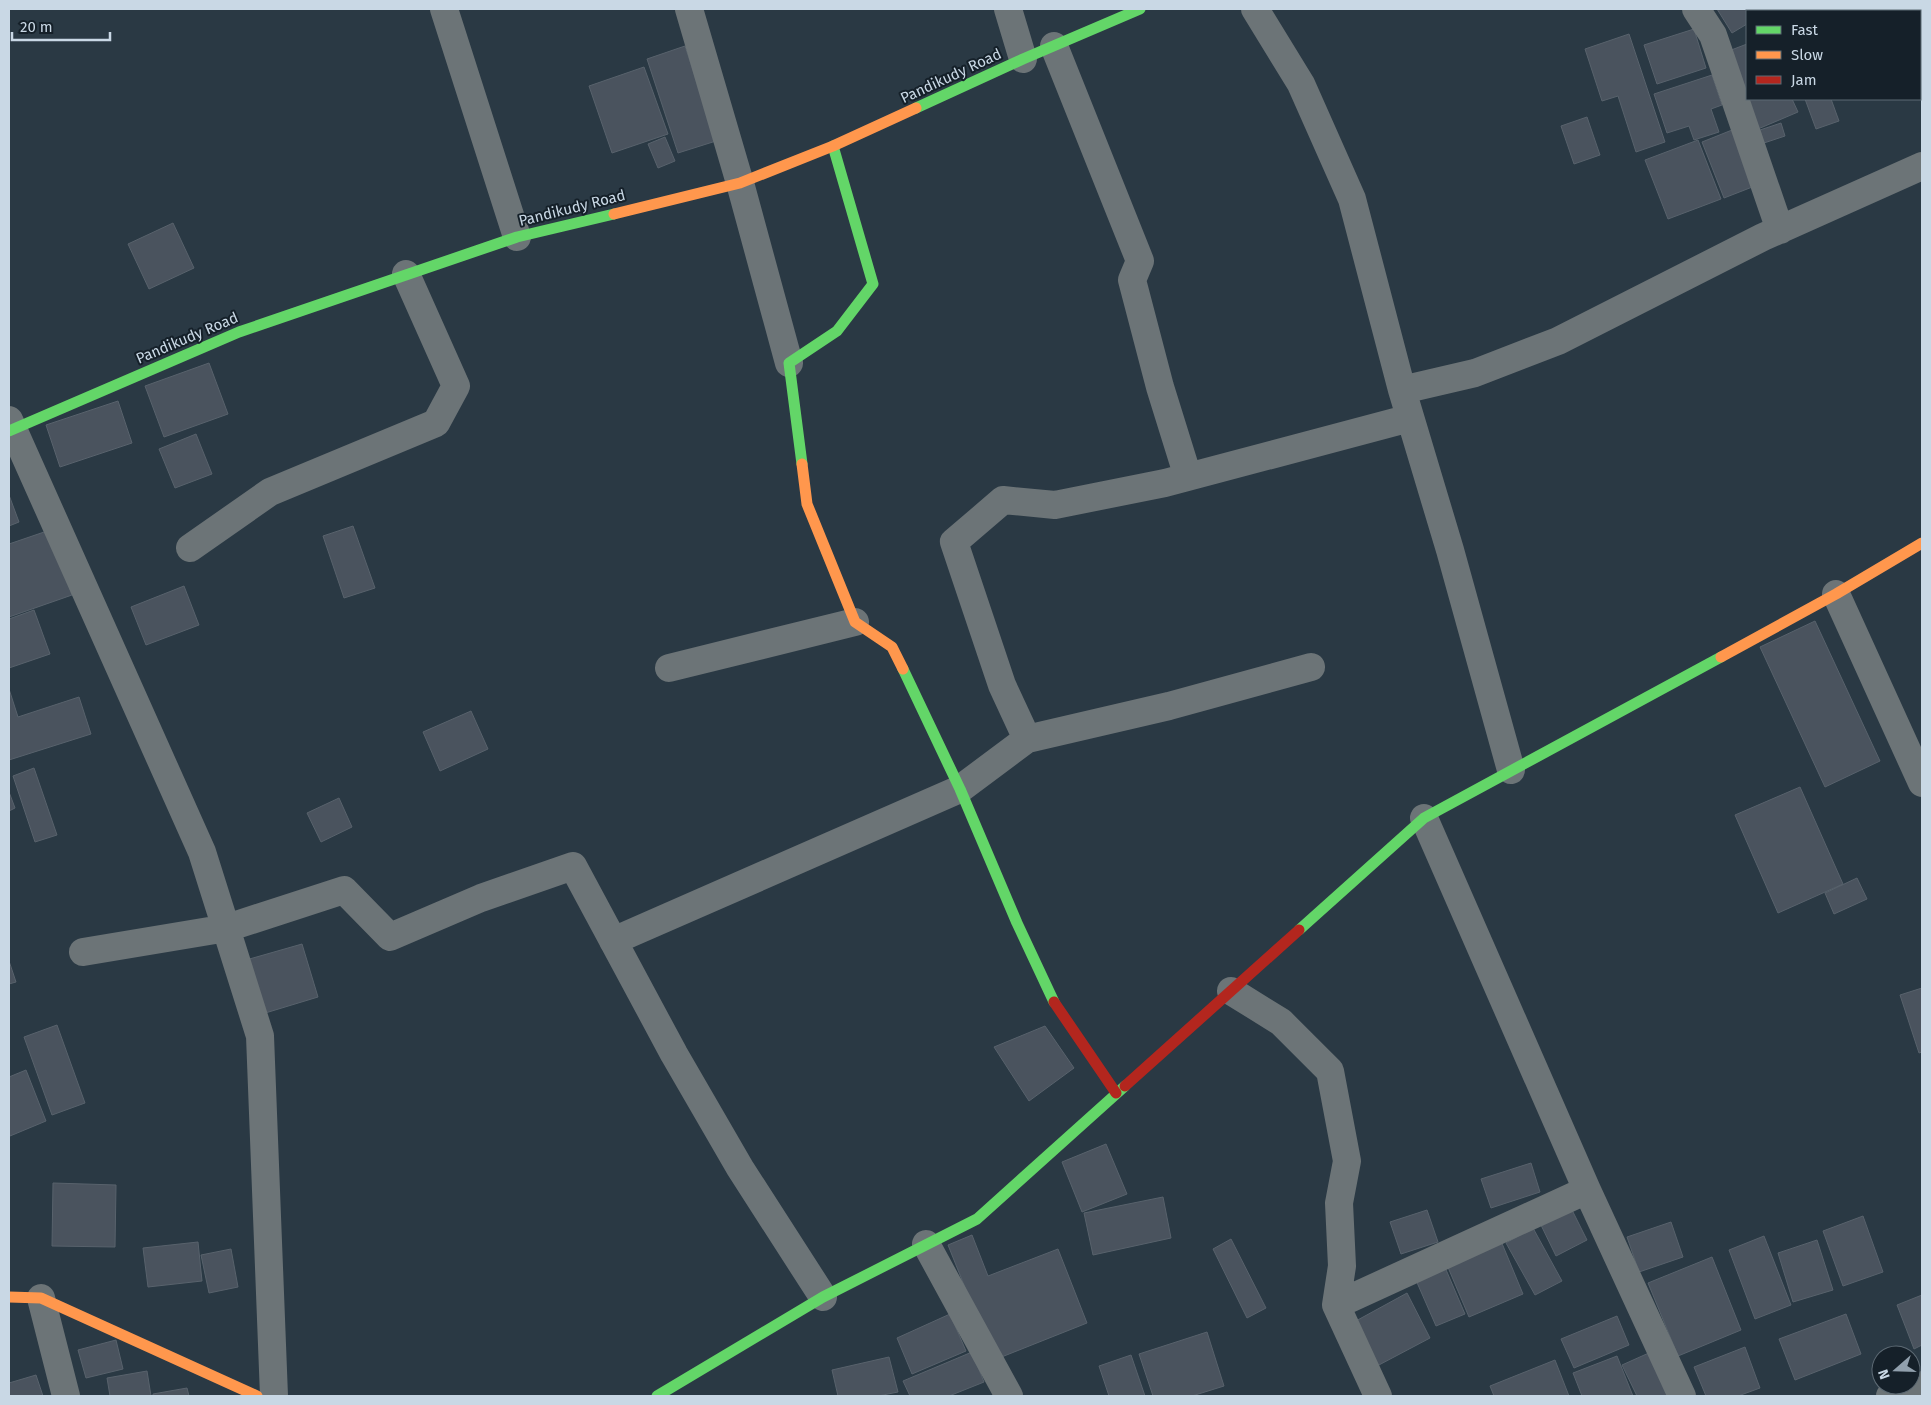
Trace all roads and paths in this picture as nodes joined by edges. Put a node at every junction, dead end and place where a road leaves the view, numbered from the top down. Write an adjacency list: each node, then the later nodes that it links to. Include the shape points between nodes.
1 (444, 9): 13 (street)
2 (689, 9): 11 (street)
3 (1008, 9): 8 (street)
4 (1140, 9): 7 (street, Pandikudy Road)
5 (1255, 9): 16 (street, via 1301,84 1352,198)
6 (1696, 9): 12 (street, via 1713,35)
7 (1054, 46): 8 (street, Pandikudy Road); 19 (street, via 1140,261 1132,280)
8 (1023, 59): 9 (street, Pandikudy Road)
9 (833, 146): 11 (street, Pandikudy Road); 15 (street, via 873,284 837,331)
10 (1922, 166): 12 (street)
11 (740, 183): 13 (street, Pandikudy Road); 15 (street)
12 (1780, 230): 16 (street, via 1558,341 1475,373)
13 (517, 237): 14 (street, Pandikudy Road)
14 (406, 274): 18 (street, Pandikudy Road, via 239,332); 21 (street, via 456,386 436,423 270,492)
15 (789, 363): 23 (street, via 807,504)
16 (1402, 390): 17 (street)
17 (1410, 418): 19 (street); 27 (street)
18 (10, 426): 31 (street, via 202,852)
19 (1188, 477): 26 (street, via 1055,505 1002,500 954,542 1002,685)
20 (1922, 543): 22 (street)
21 (190, 548)
22 (1836, 594): 27 (street); 28 (street)
23 (855, 622): 25 (street); 29 (street, via 892,647)
24 (1311, 667): 26 (street, via 1169,706)
25 (669, 668)
26 (1027, 739): 29 (street)
27 (1512, 770): 30 (street)
28 (1922, 783)
29 (960, 789): 32 (street); 35 (street, via 1058,1009)
30 (1424, 818): 34 (street); 36 (street)
31 (226, 928): 32 (street, via 344,890 390,937 481,898 573,866); 33 (street); 45 (street, via 260,1036)
32 (613, 941): 38 (street, via 740,1168)
33 (83, 952)
34 (1231, 991): 35 (street); 41 (street, via 1281,1022 1330,1071 1347,1161 1338,1203 1342,1266)
35 (1116, 1094): 37 (street, via 977,1219)
36 (1587, 1190): 41 (street); 49 (street)
37 (926, 1244): 38 (street); 47 (street)
38 (823, 1296): 46 (street)
39 (9, 1297): 40 (street)
40 (41, 1298): 43 (street); 44 (street)
41 (1336, 1305): 48 (street)
42 (1922, 1385): 50 (street)
43 (66, 1396)
44 (257, 1396)
45 (274, 1396)
46 (657, 1396)
47 (1009, 1396)
48 (1378, 1396)
49 (1682, 1396)
50 (1890, 1396)

